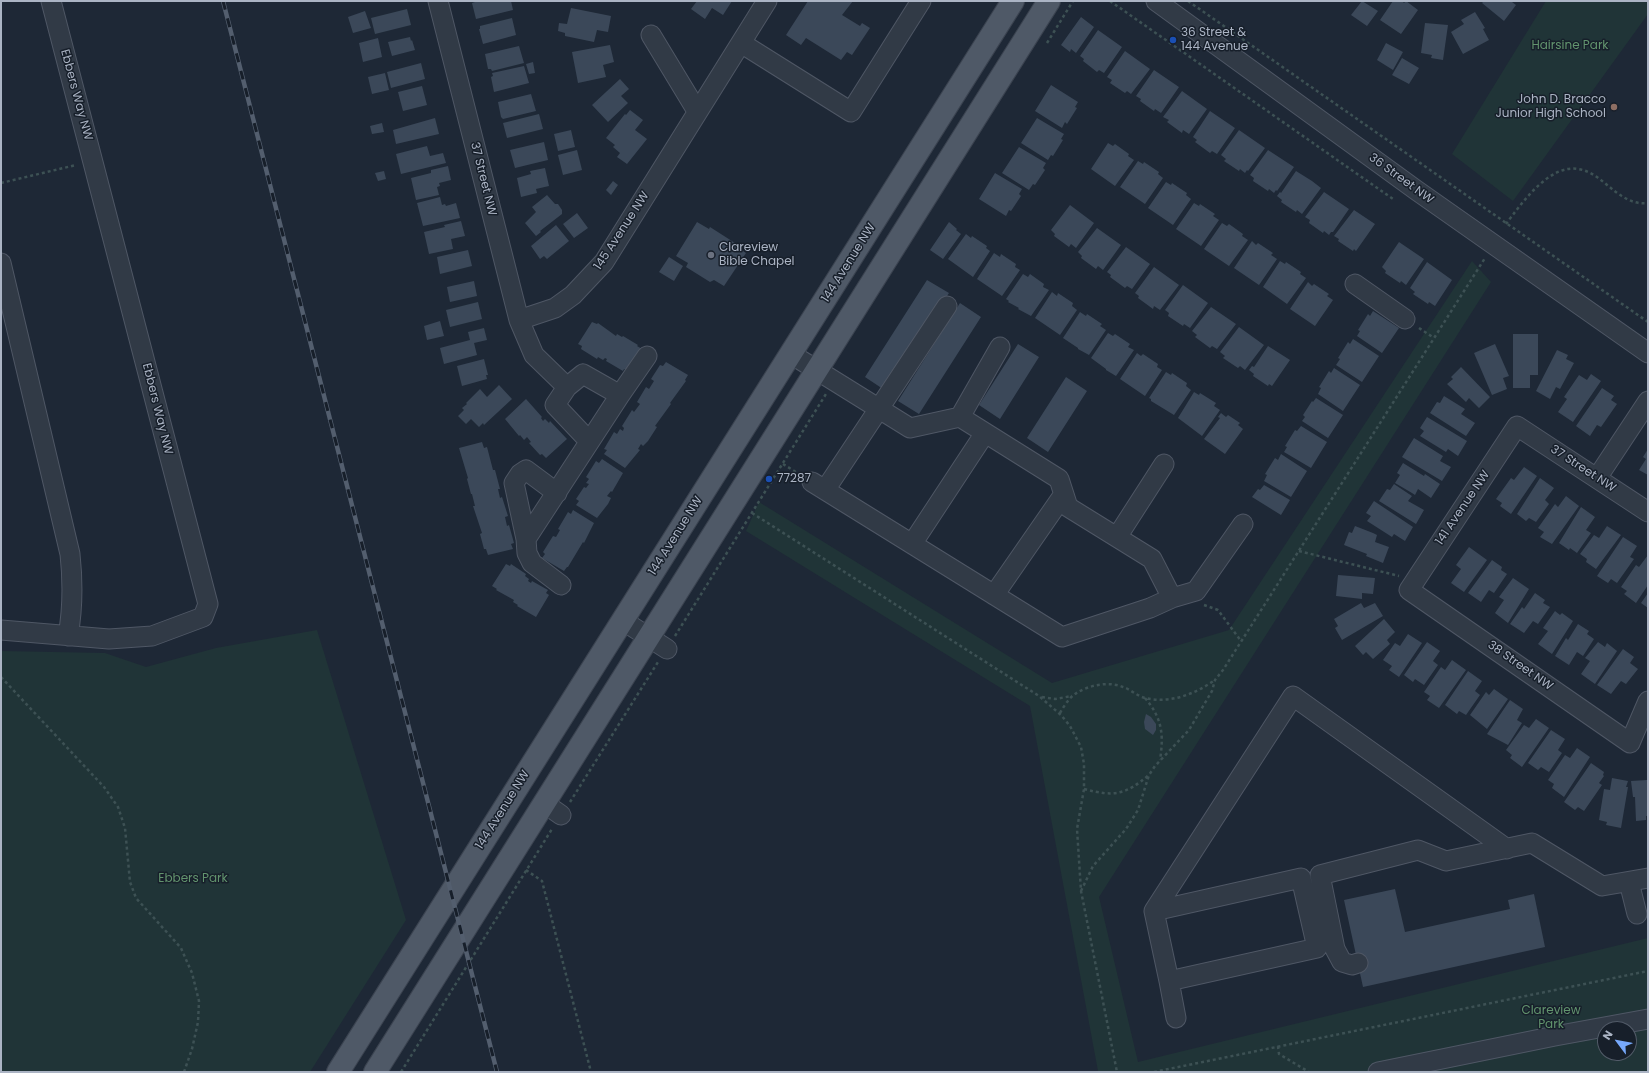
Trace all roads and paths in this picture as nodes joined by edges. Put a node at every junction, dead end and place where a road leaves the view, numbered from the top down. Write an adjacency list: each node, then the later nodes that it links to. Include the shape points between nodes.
1 (51, 1): 15 (street, Ebbers Way NW)
2 (438, 1): 25 (street, 37 Street NW)
3 (767, 1): 12 (street, 145 Avenue NW)
4 (920, 1): 12 (street, via 851,112)
5 (1013, 1): 29 (main road, 144 Avenue NW)
6 (1049, 1): 31 (main road)
7 (1073, 1): 13 (path)
8 (1110, 1): 17 (path)
9 (1156, 1): 28 (street, 36 Street NW, via 1452,216)
10 (1188, 1): 19 (path)
11 (651, 35): 14 (street)
12 (741, 43): 14 (street, 145 Avenue NW)
13 (1043, 48)
14 (697, 111): 25 (street, 145 Avenue NW, via 604,262 573,295 554,308)
15 (93, 162): 16 (path); 57 (street, Ebbers Way NW, via 208,604 203,617 152,636 109,639)
16 (1, 183)
17 (1393, 199)
18 (1648, 203): 19 (path, via 1630,201 1594,174 1569,168 1536,188)
19 (1506, 224): 26 (path)
20 (1487, 256): 50 (path)
21 (1, 263): 57 (street, via 70,554 72,614)
22 (1356, 284): 24 (street)
23 (947, 306): 35 (street)
24 (1405, 319)
25 (519, 320): 32 (street, 37 Street NW, via 534,355)
26 (1648, 322)
27 (1000, 347): 36 (street)
28 (1648, 353)
29 (791, 354): 31 (street); 55 (main road, 144 Avenue NW)
30 (647, 356): 33 (street)
31 (825, 376): 35 (street); 45 (path); 58 (main road)
32 (567, 387): 33 (street, via 583,374); 39 (street, via 555,405)
33 (620, 395): 39 (street)
34 (1648, 401): 41 (street)
35 (880, 409): 36 (street, via 910,428); 49 (street, via 818,486)
36 (960, 417): 38 (street)
37 (1517, 426): 41 (street, 37 Street NW); 52 (street, 141 Avenue NW)
38 (985, 433): 43 (street, via 1059,479); 49 (street)
39 (589, 441): 42 (street)
40 (1164, 464): 47 (street)
41 (1597, 478): 44 (street, 37 Street NW)
42 (557, 493): 48 (street); 48 (street, via 526,470 520,474 514,483)
43 (1064, 494): 47 (street, via 1068,507); 53 (street)
44 (1648, 512)
45 (752, 513): 60 (path); 63 (path)
46 (1243, 524): 54 (street, via 1196,591)
47 (1117, 537): 54 (street, via 1152,559)
48 (526, 539): 51 (street, via 527,553 532,563)
49 (912, 544): 53 (street)
50 (1299, 551): 52 (path); 59 (path)
51 (562, 585)
52 (1412, 585): 66 (street, 38 Street NW, via 1630,743)
53 (994, 595): 54 (street, via 1062,637 1150,608)
54 (1172, 598): 59 (path, via 1218,610)
55 (622, 620): 58 (street); 89 (main road, 144 Avenue NW)
56 (1, 630): 57 (street, Ebbers Way NW)
57 (68, 636)
58 (648, 636): 60 (street); 71 (main road)
59 (1241, 641): 62 (path)
60 (667, 649): 72 (path)
61 (1, 677): 88 (path, via 104,787 118,807 128,838 130,882 136,898 181,948 192,973 199,1001 198,1022)
62 (1215, 680): 65 (path, via 1199,691 1180,697); 68 (path, via 1212,691 1189,730)
63 (1039, 696): 64 (path, via 1055,699); 67 (path)
64 (1073, 696): 65 (path, via 1085,689 1108,684 1122,686); 67 (path)
65 (1144, 698): 68 (path, via 1154,709 1161,727)
66 (1648, 701)
67 (1060, 713): 70 (path, via 1081,747)
68 (1160, 761): 69 (path)
69 (1149, 775): 70 (path, via 1129,790 1117,793); 79 (path, via 1138,810 1126,829 1093,866)
70 (1084, 789): 79 (path, via 1077,829)
71 (544, 803): 72 (street); 90 (main road)
72 (562, 815): 74 (path)
73 (1507, 849): 75 (street, via 1446,861 1418,850); 78 (street, via 1532,843 1602,886); 80 (street, via 1293,696)
74 (526, 870): 91 (path); 92 (path, via 542,881)
75 (1320, 875): 76 (street); 82 (street, via 1335,949 1342,962 1352,965)
76 (1301, 878): 80 (street); 84 (street, via 1317,948)
77 (1648, 878): 78 (street)
78 (1629, 882): 81 (street)
79 (1081, 891): 93 (path)
80 (1154, 911): 84 (street)
81 (1637, 914)
82 (1358, 963)
83 (1648, 971): 87 (path)
84 (1169, 981): 85 (street)
85 (1176, 1018)
86 (1648, 1019): 96 (street)
87 (1278, 1046): 94 (path); 95 (path, via 1279,1054)
88 (184, 1072)
89 (338, 1072)
90 (375, 1072)
91 (401, 1072)
92 (591, 1072)
93 (1117, 1072)
94 (1154, 1072)
95 (1309, 1072)
96 (1378, 1072)

